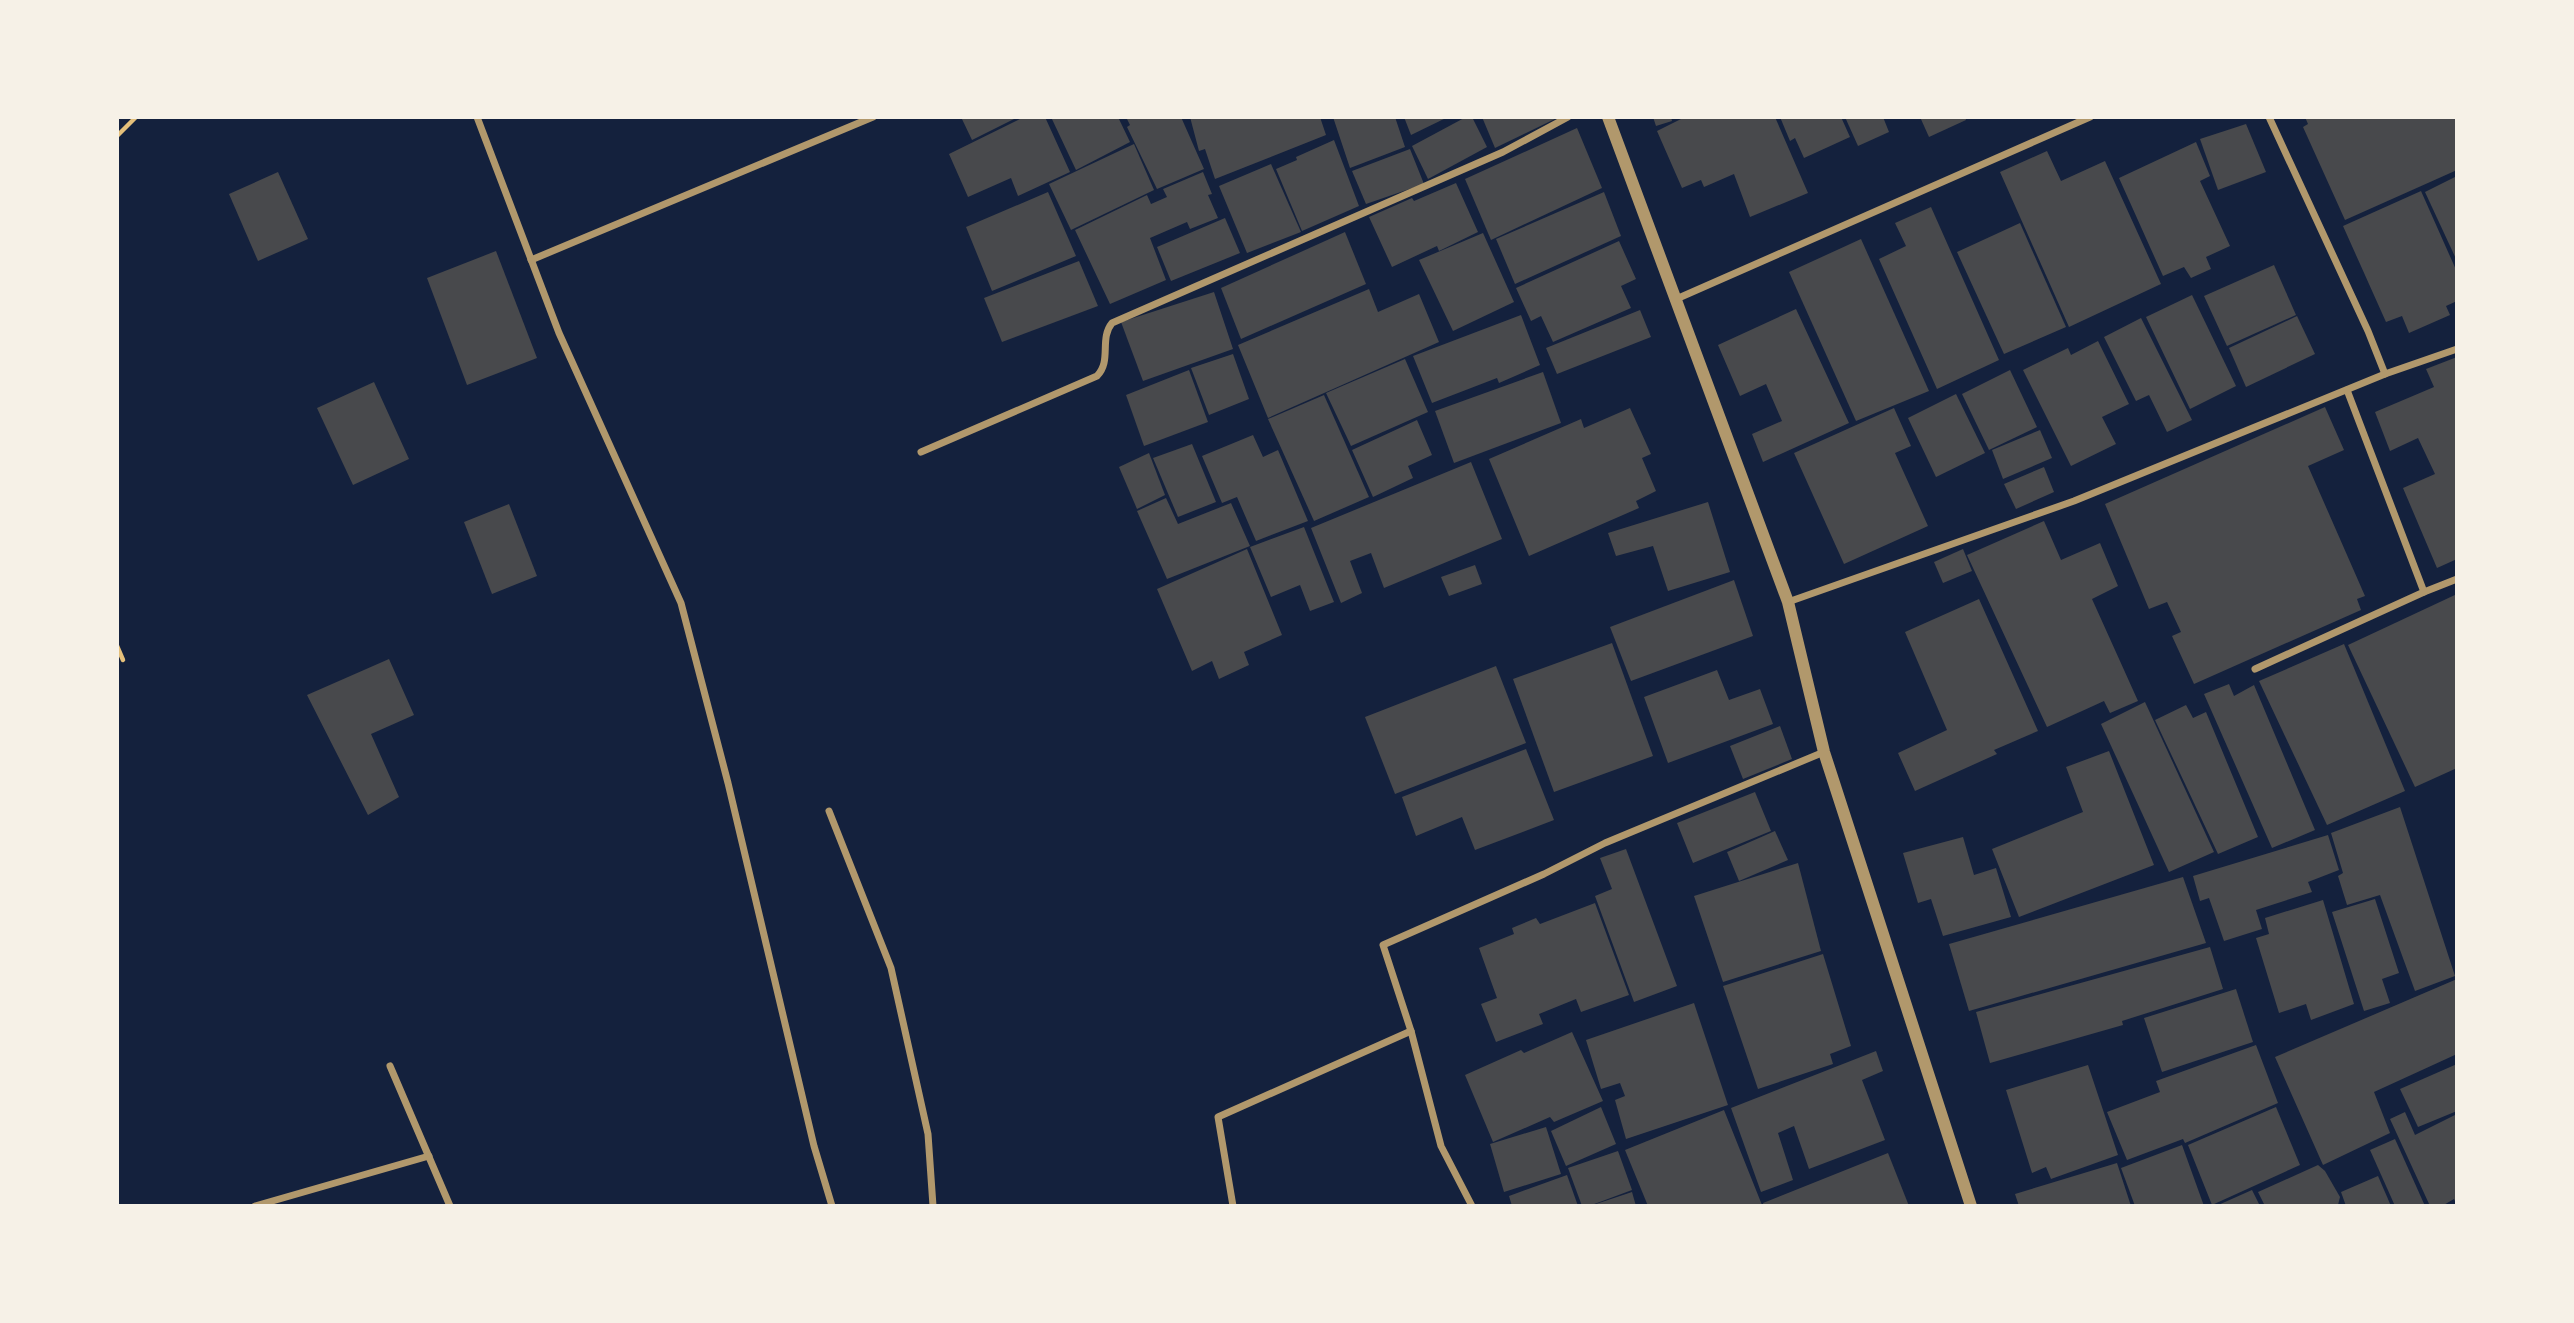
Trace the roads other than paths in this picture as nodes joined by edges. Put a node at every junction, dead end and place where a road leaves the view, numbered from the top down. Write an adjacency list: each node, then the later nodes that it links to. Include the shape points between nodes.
1 (477, 117): 7 (street)
2 (873, 117): 7 (street)
3 (1568, 117): 12 (street, via 1503,152 1112,324 1105,365 1097,376)
4 (1608, 117): 8 (street)
5 (2090, 117): 8 (street)
6 (2269, 117): 10 (street)
7 (531, 260): 24 (street, via 559,333 681,604)
8 (1674, 300): 15 (street)
9 (2457, 349): 10 (street)
10 (2385, 374): 11 (street)
11 (2347, 390): 14 (street); 15 (street, via 2074,501)
12 (921, 452)
13 (2457, 579): 14 (street)
14 (2424, 592): 16 (street)
15 (1788, 602): 17 (street)
16 (2255, 669)
17 (1824, 752): 19 (street, via 1605,843 1383,944); 28 (street)
18 (829, 811): 25 (street, via 891,968 928,1134)
19 (1411, 1031): 26 (street, via 1218,1116); 27 (street, via 1441,1146)
20 (390, 1066): 21 (street)
21 (429, 1156): 22 (street); 23 (street)
22 (255, 1206)
23 (450, 1206)
24 (832, 1206)
25 (933, 1206)
26 (1233, 1206)
27 (1472, 1206)
28 (1971, 1206)

